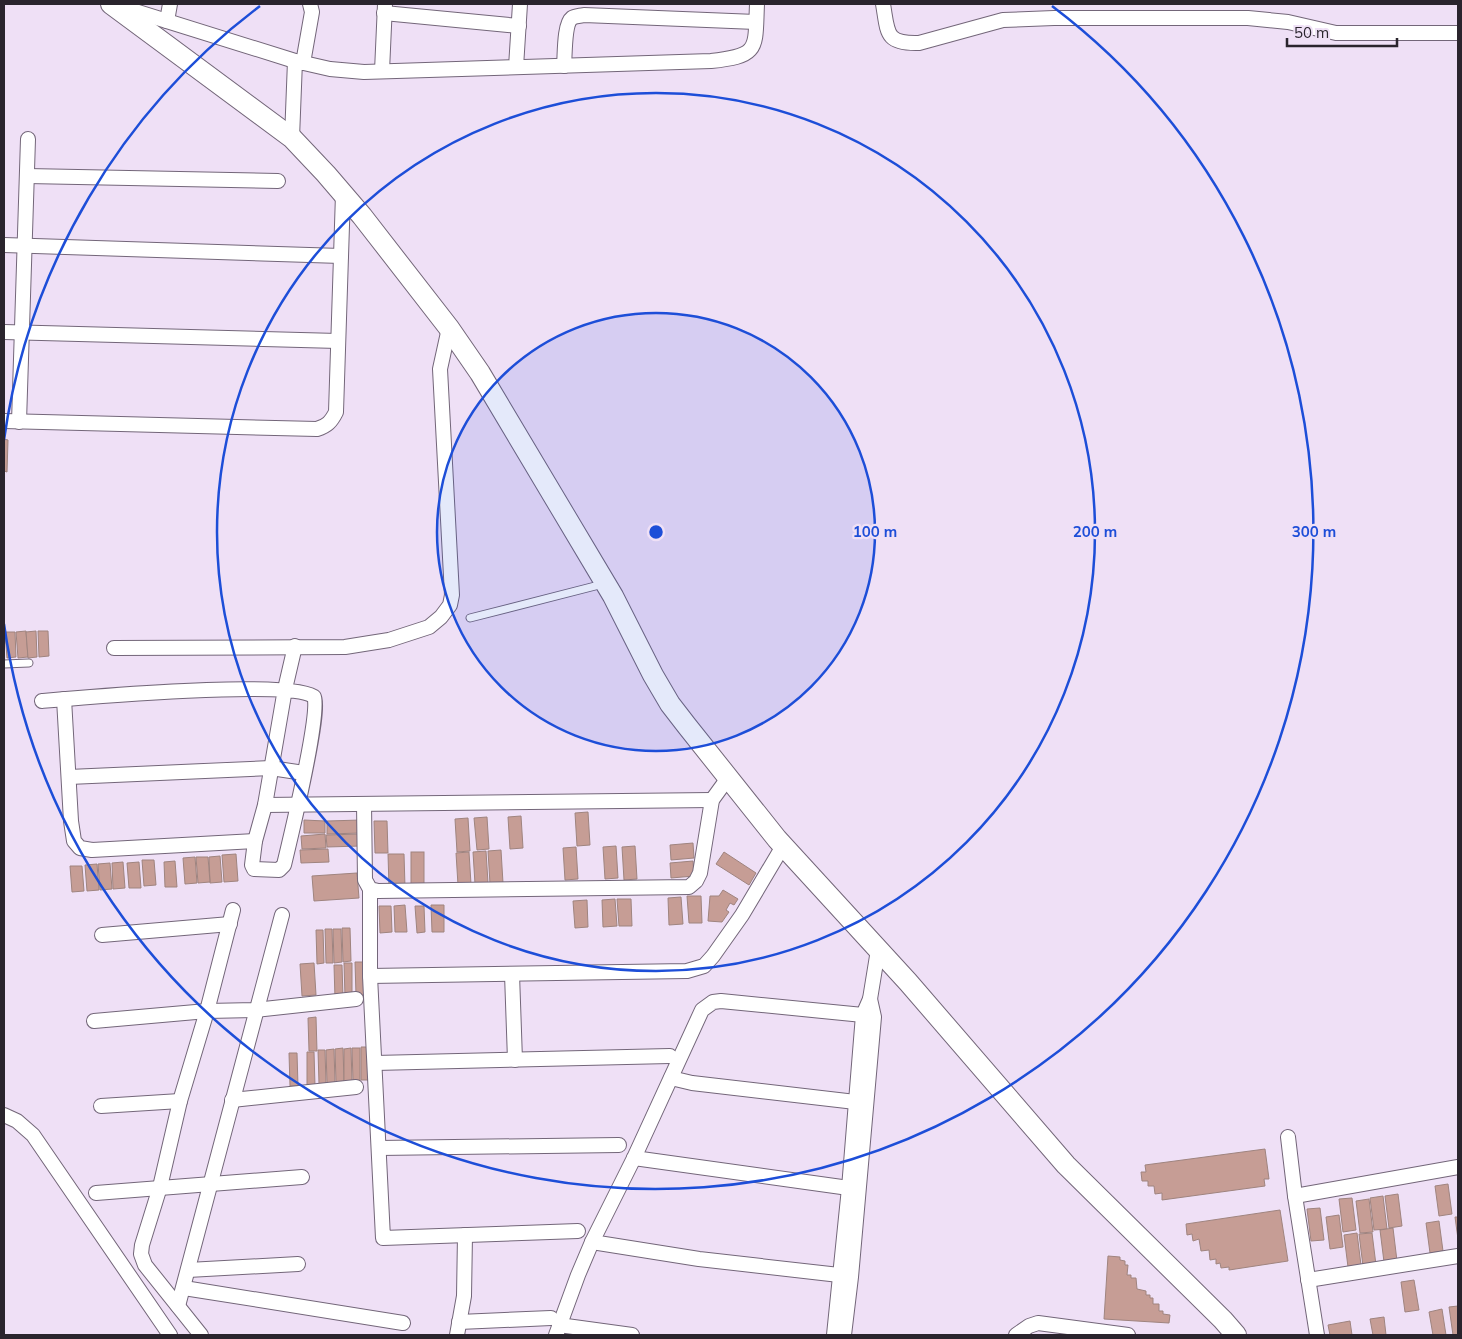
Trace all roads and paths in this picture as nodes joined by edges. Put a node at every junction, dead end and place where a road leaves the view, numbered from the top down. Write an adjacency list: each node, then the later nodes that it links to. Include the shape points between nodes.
1 (111, 4): 8 (street); 16 (street)
2 (170, 4): 8 (street)
3 (310, 4): 12 (street, via 312,12)
4 (520, 4): 10 (street)
5 (757, 4): 9 (street)
6 (883, 4): 11 (street, via 892,37 906,43 919,43 1003,20 1054,18 1248,18 1336,32)
7 (384, 8): 10 (street); 15 (street)
8 (167, 21): 12 (street)
9 (756, 22): 13 (street, via 755,43 748,53 734,59); 13 (street, via 573,17 567,28)
10 (519, 26): 14 (street)
11 (1458, 33)
12 (299, 62): 15 (street, via 330,69); 16 (street)
13 (564, 66): 14 (street)
14 (516, 67): 15 (street)
15 (382, 71)
16 (292, 138): 20 (street)
17 (28, 139): 18 (street)
18 (27, 176): 19 (street); 22 (street)
19 (278, 181)
20 (343, 194): 23 (street); 24 (street)
21 (4, 245): 22 (street)
22 (25, 246): 23 (street); 26 (street)
23 (341, 256): 27 (street)
24 (449, 328): 30 (street, via 502,409); 32 (street, via 440,369 452,590 450,605 430,627 389,640 345,647)
25 (4, 332): 26 (street)
26 (22, 332): 27 (street); 29 (street)
27 (338, 341): 29 (street, via 336,412 332,421 317,429)
28 (4, 421): 29 (street)
29 (19, 422)
30 (605, 584): 31 (lane); 42 (street, via 670,704)
31 (470, 618)
32 (295, 646): 33 (street); 36 (street)
33 (114, 648)
34 (29, 662): 35 (lane)
35 (4, 664)
36 (285, 690): 37 (street, via 191,690); 39 (street); 40 (street, via 310,694 316,706)
37 (64, 699): 38 (street); 41 (street)
38 (42, 701)
39 (271, 768): 40 (street); 41 (street); 45 (street)
40 (304, 773): 46 (street)
41 (69, 777): 47 (street, via 74,841 80,848)
42 (728, 778): 43 (street); 48 (street)
43 (712, 800): 44 (street); 49 (street, via 700,873 689,887 378,892)
44 (364, 804): 46 (street); 49 (street, via 365,880)
45 (265, 805): 46 (street); 47 (street)
46 (297, 806): 47 (street, via 282,868 252,867)
47 (255, 841)
48 (783, 846): 54 (street); 55 (street, via 742,915 704,966 687,971)
49 (370, 889): 56 (street)
50 (233, 910): 52 (street)
51 (282, 915): 59 (street)
52 (230, 924): 53 (street); 60 (street)
53 (102, 935)
54 (878, 950): 58 (street); 97 (street, via 1066,1165)
55 (512, 974): 56 (street); 64 (street)
56 (370, 976): 65 (street)
57 (356, 999): 59 (street)
58 (870, 999): 61 (street); 70 (street, via 874,1017)
59 (256, 1010): 60 (street); 68 (street)
60 (207, 1011): 62 (street); 69 (street)
61 (863, 1015): 66 (street, via 713,1002 702,1010); 70 (street)
62 (94, 1021)
63 (670, 1056): 64 (street)
64 (515, 1060): 65 (street)
65 (375, 1063): 75 (street)
66 (671, 1078): 70 (street); 76 (street)
67 (356, 1087): 68 (street)
68 (232, 1100): 79 (street)
69 (180, 1101): 71 (street); 80 (street)
70 (862, 1103): 81 (street)
71 (101, 1106)
72 (4, 1115): 98 (street, via 33,1135)
73 (1288, 1137): 83 (street)
74 (619, 1145): 75 (street)
75 (379, 1148): 85 (street, via 384,1238)
76 (634, 1158): 81 (street); 86 (street)
77 (1458, 1168): 83 (street)
78 (302, 1177): 79 (street)
79 (210, 1185): 80 (street); 89 (street)
80 (160, 1187): 82 (street); 93 (street, via 141,1254 145,1265)
81 (854, 1189): 90 (street)
82 (96, 1192)
83 (1294, 1196): 91 (street)
84 (578, 1231): 85 (street)
85 (465, 1235): 96 (street, via 464,1296)
86 (592, 1242): 90 (street); 95 (street)
87 (1458, 1256): 91 (street)
88 (298, 1264): 89 (street)
89 (188, 1270): 92 (street)
90 (846, 1276): 101 (street); 102 (street)
91 (1308, 1280): 105 (street)
92 (184, 1288): 93 (street); 94 (street)
93 (178, 1306): 99 (street)
94 (403, 1323)
95 (555, 1326): 96 (street); 100 (street)
96 (458, 1329)
97 (1228, 1333)
98 (170, 1335)
99 (201, 1335)
100 (632, 1335)
101 (834, 1335)
102 (844, 1335)
103 (1016, 1335): 104 (street, via 1038,1323)
104 (1128, 1335)
105 (1317, 1335)

